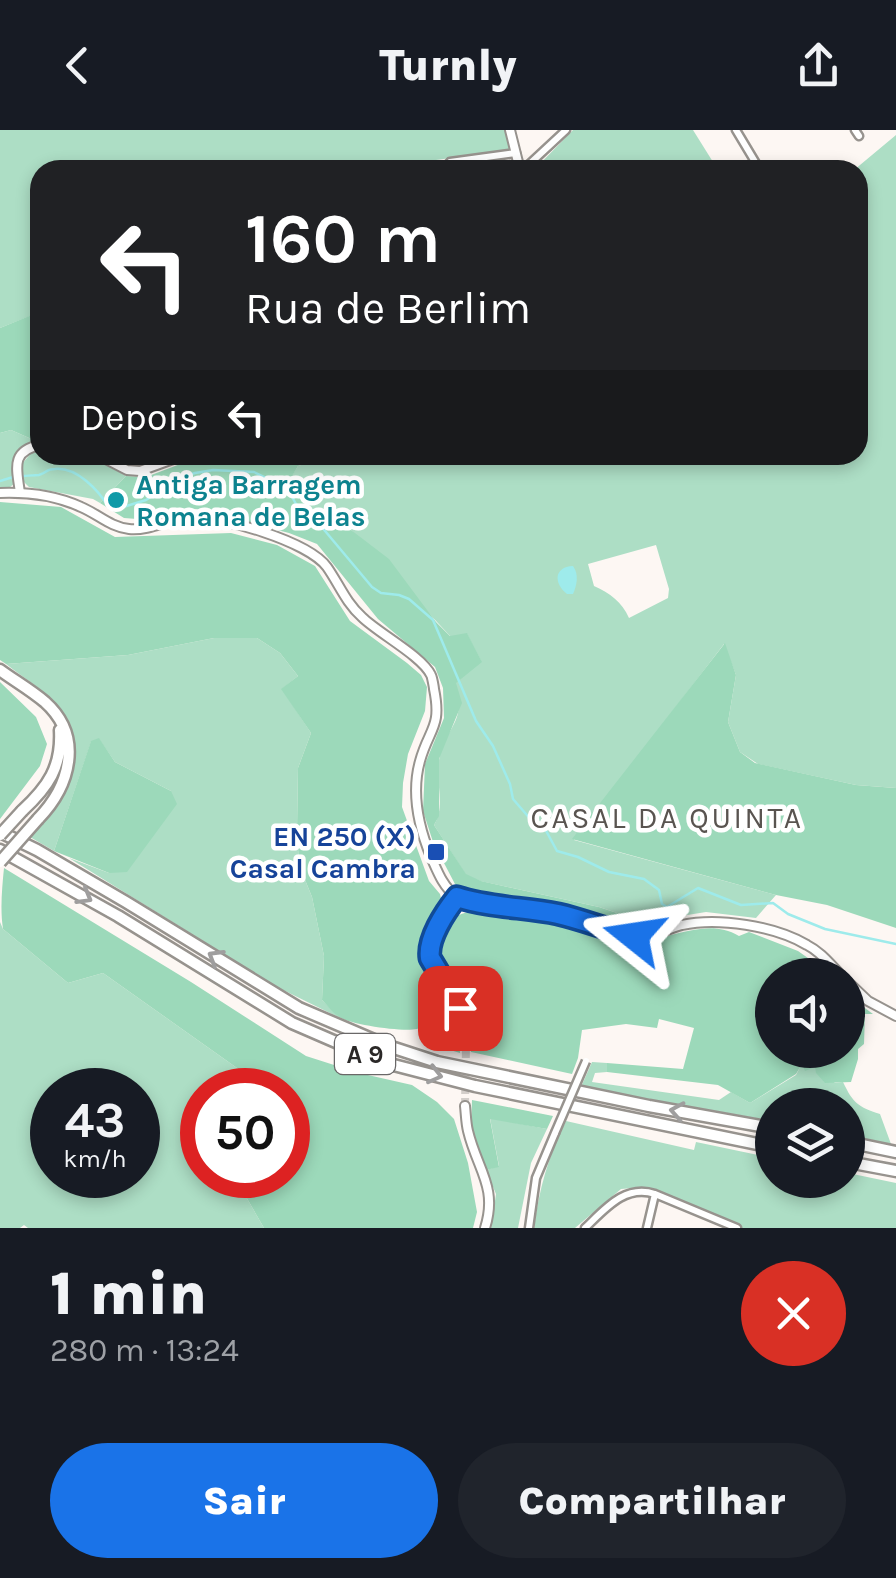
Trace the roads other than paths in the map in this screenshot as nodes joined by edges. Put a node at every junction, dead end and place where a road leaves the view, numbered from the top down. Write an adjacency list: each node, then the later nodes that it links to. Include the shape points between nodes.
1 (510, 130): 4 (main road)
2 (566, 130): 7 (street)
3 (736, 130): 8 (street)
4 (516, 153): 5 (street); 6 (main road)
5 (465, 160)
6 (518, 160)
7 (533, 160)
8 (754, 160)
9 (30, 449): 13 (main road, via 17,462)
10 (119, 465): 11 (main road, via 140,471)
11 (153, 465)
12 (0, 493): 13 (main road)
13 (20, 493): 19 (main road, via 61,500 129,529 188,518 218,521 275,536 326,565 358,614 432,675 437,721 420,760 416,801 432,859)
14 (0, 670): 15 (highway)
15 (59, 719): 16 (highway, bridge, via 54,771); 18 (highway, bridge, via 69,757 62,789)
16 (0, 834): 26 (highway, A 9, one-way to 16, via 437,1062 388,1046 299,1008)
17 (0, 850): 27 (highway, A 9, one-way to 27, via 292,1023 382,1062)
18 (0, 862)
19 (457, 897): 20 (main road, via 634,936 714,921 741,924 805,943); 23 (main road, via 428,951 460,1008)
20 (825, 958)
21 (865, 998): 22 (main road)
22 (896, 1016)
23 (466, 1045)
24 (586, 1061): 34 (street, bridge, via 536,1178)
25 (465, 1106): 33 (main road, via 490,1194)
26 (755, 1125)
27 (755, 1144)
28 (865, 1146): 29 (highway)
29 (896, 1152)
30 (865, 1166): 31 (highway)
31 (896, 1172)
32 (656, 1194): 35 (street, via 624,1194); 36 (street); 37 (street)
33 (485, 1228)
34 (529, 1228)
35 (584, 1228)
36 (646, 1228)
37 (737, 1228)

